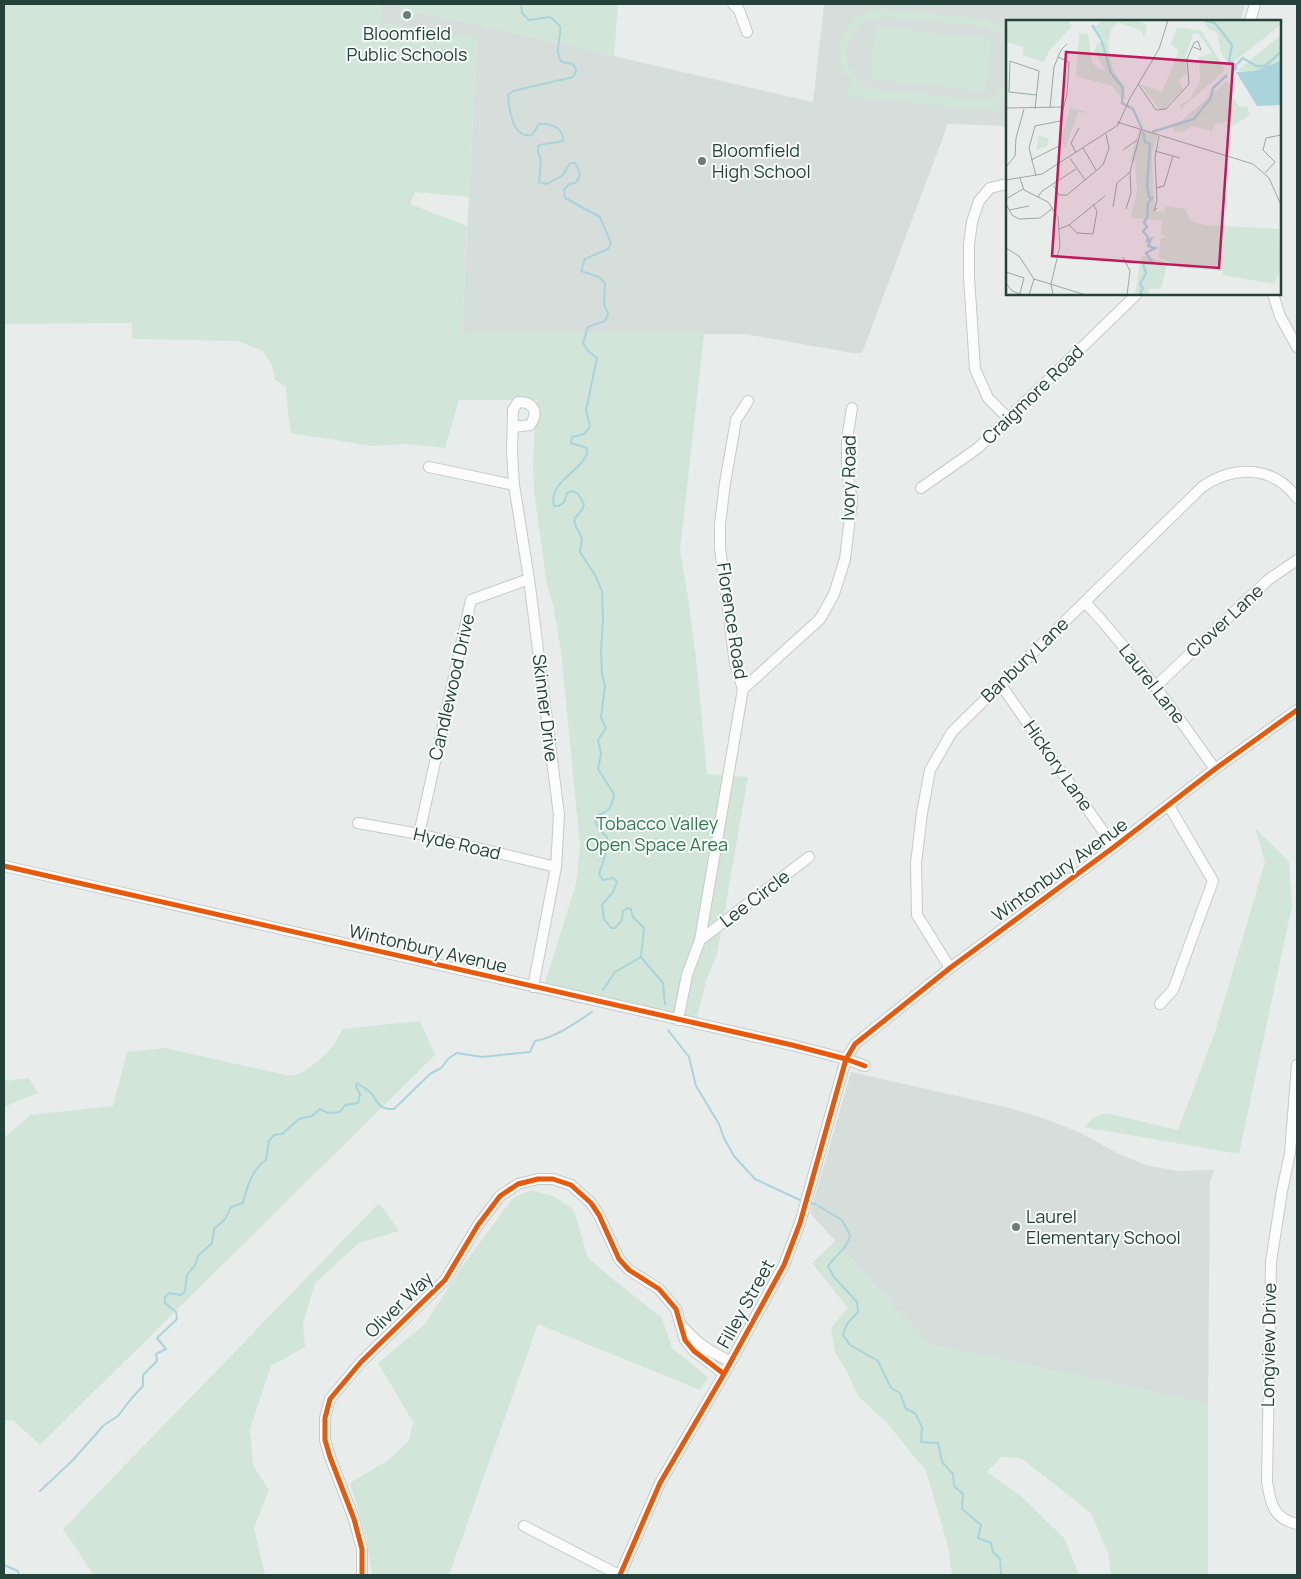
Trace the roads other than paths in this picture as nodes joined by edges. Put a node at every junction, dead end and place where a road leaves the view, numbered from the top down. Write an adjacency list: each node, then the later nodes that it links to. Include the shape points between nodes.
1 (733, 4): 4 (street, via 740,10)
2 (1255, 4): 3 (street)
3 (1250, 20)
4 (747, 32)
5 (1006, 184): 11 (street, via 990,188 978,200 969,244 969,277 975,369 988,398)
6 (1136, 295): 11 (street, Craigmore Road)
7 (1273, 295): 8 (street, via 1280,316)
8 (1297, 347)
9 (748, 401): 22 (street, Florence Road, via 736,420 720,524 720,548 736,664)
10 (852, 408): 22 (street, Ivory Road, via 847,470 852,501 845,559 834,594 820,619)
11 (1009, 419): 15 (street, Craigmore Road, via 978,448)
12 (514, 427): 14 (street, Skinner Drive)
13 (429, 468): 14 (street)
14 (514, 485): 18 (street, Skinner Drive)
15 (921, 488)
16 (1297, 498): 19 (street, Banbury Lane, via 1285,485 1262,474 1239,471 1213,480 1202,487)
17 (1297, 560): 21 (street, Clover Lane, via 1268,580)
18 (529, 580): 27 (street, Candlewood Drive, via 471,600); 31 (street, Skinner Drive, via 559,815)
19 (1085, 602): 20 (street, Banbury Lane); 21 (street, Laurel Lane)
20 (1001, 685): 28 (street, Hickory Lane); 33 (street, Banbury Lane, via 952,732 930,770 922,813 916,863 917,915)
21 (1156, 686): 24 (street, Laurel Lane)
22 (743, 689): 32 (street, Florence Road)
23 (1297, 710): 24 (street, Wintonbury Avenue)
24 (1215, 769): 25 (street, Wintonbury Avenue)
25 (1169, 806): 28 (street, Wintonbury Avenue); 35 (street, via 1213,881 1173,990)
26 (358, 823): 27 (street, Hyde Road)
27 (419, 834): 31 (street, Hyde Road)
28 (1114, 847): 33 (street, Wintonbury Avenue)
29 (809, 857): 32 (street, Lee Circle)
30 (4, 866): 34 (street, Wintonbury Avenue)
31 (556, 867): 34 (street, Skinner Drive)
32 (700, 940): 36 (street, Florence Road, via 686,975)
33 (950, 968): 37 (street, Wintonbury Avenue, via 855,1044)
34 (533, 987): 36 (street, Wintonbury Avenue)
35 (1160, 1004)
36 (678, 1020): 37 (street, Wintonbury Avenue)
37 (846, 1059): 39 (street, Wintonbury Avenue); 42 (street, Filley Street, via 806,1202 784,1265)
38 (1297, 1065): 40 (street, Longview Drive)
39 (865, 1066)
40 (1294, 1152): 44 (street, Longview Drive, via 1271,1262 1267,1481 1270,1504 1277,1514)
41 (682, 1326): 42 (street, Oliver Way, via 697,1342); 43 (street, Oliver Way, via 694,1351); 46 (street, Oliver Way, via 676,1309 659,1289 629,1270 619,1259 599,1214 571,1185 553,1179 538,1179 518,1184 500,1196 474,1230 445,1280 361,1362 330,1399 325,1418 325,1440 354,1519 362,1549)
42 (730, 1361): 43 (street, Filley Street)
43 (724, 1374): 47 (street, Filley Street, via 660,1483)
44 (1297, 1524)
45 (524, 1526): 47 (street)
46 (362, 1575)
47 (620, 1575)

